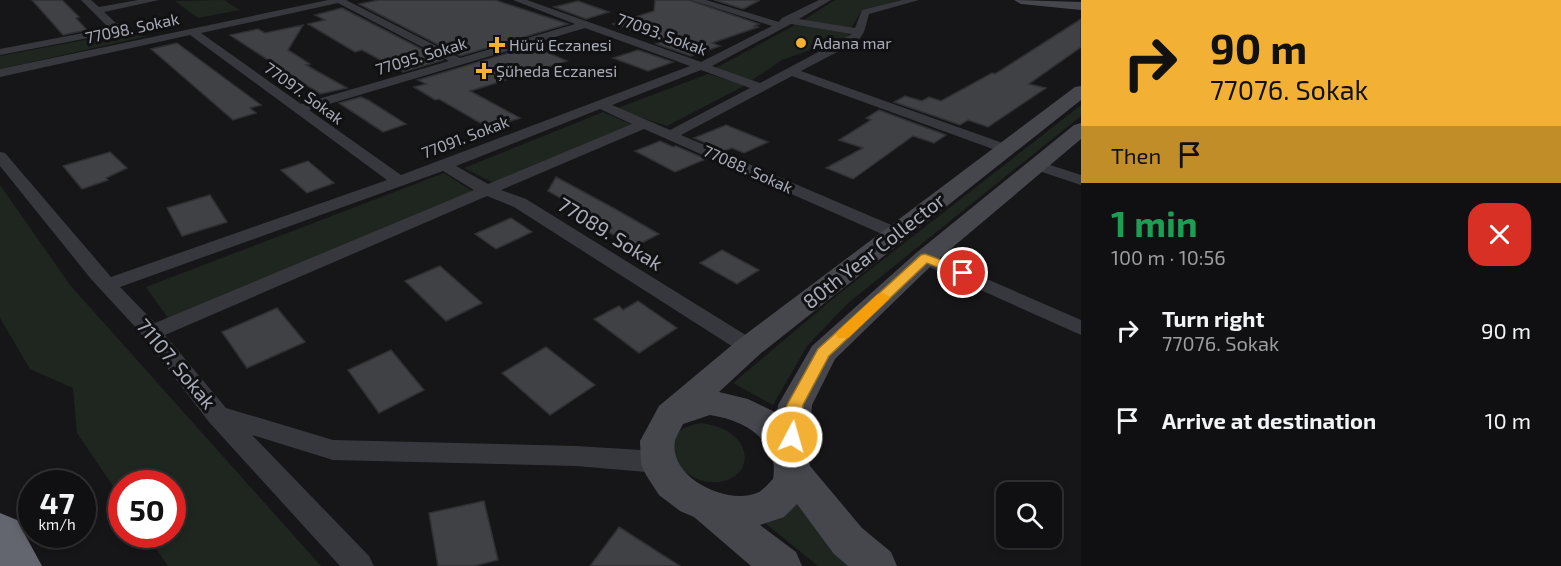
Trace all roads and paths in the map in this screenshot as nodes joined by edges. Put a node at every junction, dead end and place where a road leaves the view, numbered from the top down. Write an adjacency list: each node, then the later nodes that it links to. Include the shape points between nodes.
1 (86, 0): 10 (street)
2 (154, 0): 10 (street)
3 (340, 0): 15 (street, 77098. Sokak); 17 (street)
4 (518, 0): 12 (street, 77093. Sokak)
5 (696, 0): 11 (street)
6 (826, 0): 11 (street, 77091. Sokak)
7 (914, 0): 14 (street, via 865,12)
8 (1021, 0): 9 (main road)
9 (1081, 6)
10 (97, 10): 16 (street, via 112,26 131,28)
11 (782, 22): 14 (street); 18 (street, 77091. Sokak)
12 (586, 24): 17 (street, 77095. Sokak); 18 (street, 77093. Sokak)
13 (148, 30): 15 (street)
14 (859, 32): 19 (street, via 854,39)
15 (188, 33): 20 (street, 77098. Sokak); 24 (street, 77097. Sokak)
16 (0, 52)
17 (460, 62): 24 (street, 77095. Sokak)
18 (701, 66): 21 (street, 77093. Sokak); 23 (street, 77091. Sokak)
19 (791, 72): 21 (street); 28 (street)
20 (0, 73)
21 (761, 88): 27 (street)
22 (1081, 91): 28 (main road, 80th Year Collector)
23 (599, 104): 25 (street, 77088. Sokak); 30 (street, 77091. Sokak)
24 (299, 110): 32 (street, 77097. Sokak)
25 (644, 124): 27 (street, 77088. Sokak); 34 (street)
26 (1081, 129): 31 (main road, 80th Year Collector)
27 (670, 135): 35 (street, 77088. Sokak)
28 (1006, 149): 35 (main road, 80th Year Collector)
29 (0, 156): 37 (street, 71107. Sokak)
30 (444, 165): 32 (street, 77091. Sokak); 34 (street, 77089. Sokak)
31 (1038, 166): 33 (street); 36 (main road, 80th Year Collector)
32 (398, 180): 37 (street, 77091. Sokak)
33 (1081, 180)
34 (488, 191): 39 (street); 40 (street, 77089. Sokak, via 520,203)
35 (897, 234): 40 (main road, 80th Year Collector)
36 (925, 258): 38 (street); 44 (main road, 80th Year Collector, via 823,353 795,405)
37 (106, 285): 39 (street, 71107. Sokak)
38 (1081, 328)
39 (150, 333): 41 (street, 71107. Sokak)
40 (749, 347): 42 (main road, 80th Year Collector)
41 (218, 415): 43 (street, via 333,450); 48 (street, 71107. Sokak)
42 (670, 415): 43 (main road, via 659,428 655,444); 44 (main road, via 706,403 747,411 780,436)
43 (658, 462): 45 (main road, via 668,481)
44 (792, 463): 45 (main road, via 788,488 776,502 757,511 733,513); 50 (main road, via 820,508 848,541)
45 (708, 507): 49 (main road)
46 (0, 535): 47 (highway)
47 (17, 566)
48 (359, 566)
49 (782, 566)
50 (877, 566)

